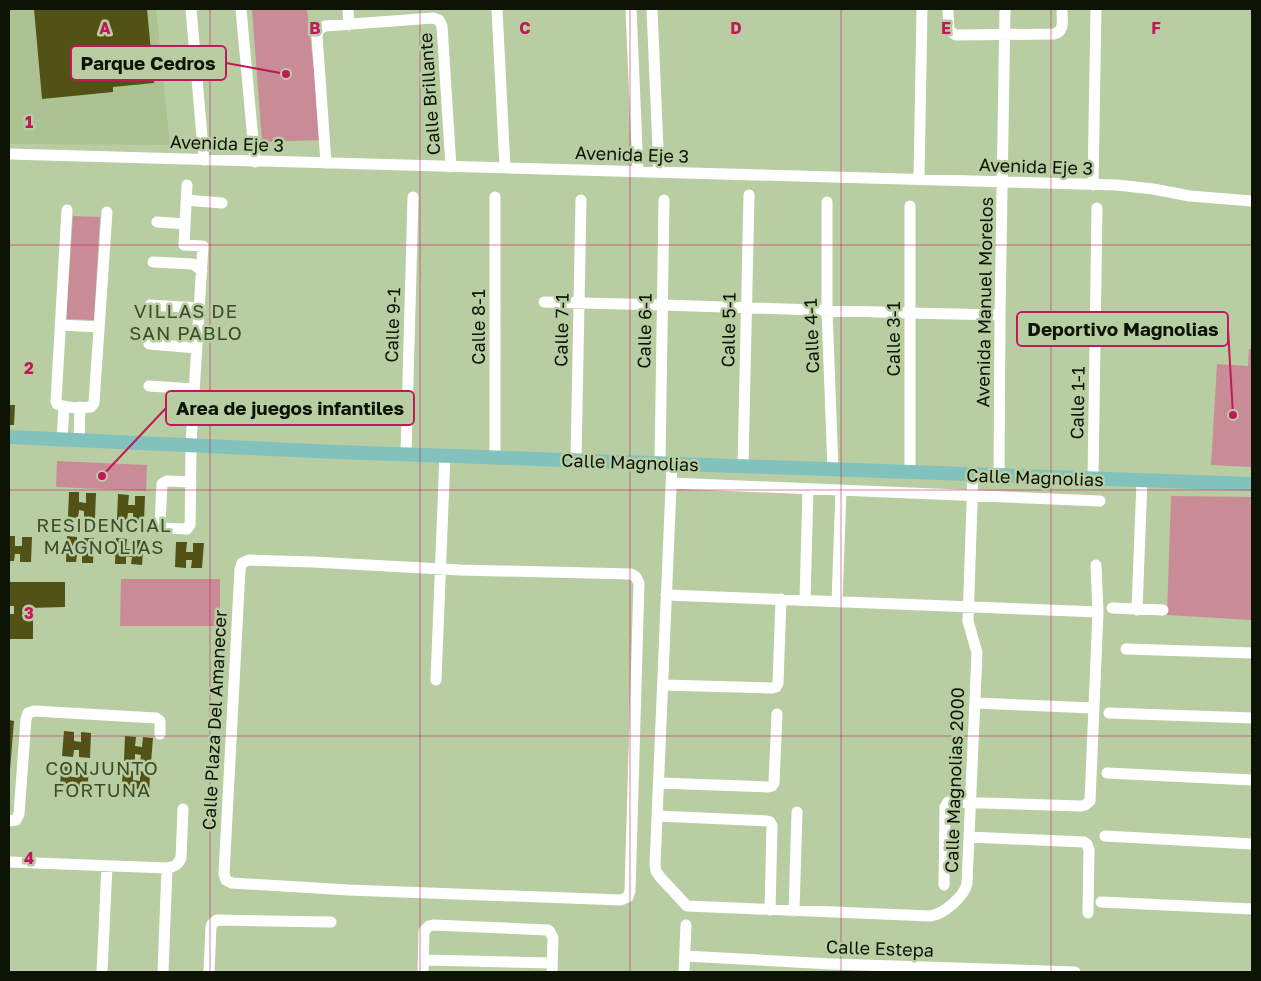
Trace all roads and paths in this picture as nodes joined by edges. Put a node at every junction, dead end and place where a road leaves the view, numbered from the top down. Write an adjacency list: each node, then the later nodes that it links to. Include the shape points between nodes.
1 (191, 9): 16 (street)
2 (241, 9): 17 (street)
3 (348, 9): 13 (street)
4 (497, 9): 20 (street)
5 (631, 9): 21 (street)
6 (652, 9): 22 (street)
7 (922, 9): 23 (street)
8 (1005, 9): 14 (street, Avenida Manuel Morelos)
9 (1096, 9): 26 (street)
10 (948, 11): 14 (street, via 949,30 954,34)
11 (1062, 12): 14 (street, via 1062,29 1057,34)
12 (410, 14): 13 (street); 19 (street, Calle Brillante, via 439,20 442,26)
13 (349, 25): 18 (street, via 325,26 319,29 317,36)
14 (1005, 34): 24 (street, Avenida Manuel Morelos)
15 (9, 154): 16 (street, Avenida Eje 3)
16 (204, 160): 17 (street, Avenida Eje 3)
17 (255, 162): 18 (street, Avenida Eje 3)
18 (326, 164): 19 (street, Avenida Eje 3)
19 (451, 167): 20 (street, Avenida Eje 3)
20 (505, 168): 21 (street, Avenida Eje 3)
21 (638, 172): 22 (street, Avenida Eje 3)
22 (659, 172): 23 (street, Avenida Eje 3)
23 (919, 179): 24 (street, Avenida Eje 3)
24 (1003, 183): 26 (street, Avenida Eje 3); 52 (street, Avenida Manuel Morelos)
25 (187, 185): 30 (street)
26 (1093, 185): 33 (street, Avenida Eje 3, via 1135,186 1190,196)
27 (749, 196): 49 (street, Calle 5-1)
28 (413, 197): 65 (street, Calle 9-1)
29 (495, 197): 67 (street, Calle 8-1)
30 (186, 200): 35 (street); 41 (street)
31 (581, 200): 45 (street, Calle 7-1)
32 (664, 200): 47 (street, Calle 6-1)
33 (1252, 201)
34 (827, 202): 50 (street, Calle 4-1)
35 (222, 203)
36 (910, 206): 51 (street, Calle 3-1)
37 (1097, 208): 75 (street, Calle 1-1)
38 (67, 210): 53 (street)
39 (107, 212): 54 (street)
40 (157, 222): 41 (street)
41 (185, 224): 43 (street, via 184,245 203,246)
42 (153, 262): 43 (street, via 193,264)
43 (202, 272): 48 (street)
44 (544, 302): 45 (street)
45 (578, 304): 47 (street); 68 (street, Calle 7-1)
46 (150, 305): 48 (street)
47 (662, 305): 49 (street); 69 (street, Calle 6-1)
48 (200, 308): 56 (street)
49 (746, 308): 50 (street); 70 (street, Calle 5-1)
50 (827, 310): 51 (street); 71 (street, Calle 4-1)
51 (910, 313): 52 (street); 72 (street, Calle 3-1)
52 (1000, 315): 74 (street, Avenida Manuel Morelos)
53 (60, 325): 54 (street); 59 (street, via 56,401 59,406)
54 (99, 328): 60 (street, via 93,404)
55 (149, 344): 56 (street)
56 (197, 348): 58 (street)
57 (149, 386): 58 (street)
58 (194, 389): 64 (street)
59 (64, 406): 60 (street); 62 (street)
60 (80, 407): 63 (street)
61 (9, 437): 62 (main road, Calle Magnolias)
62 (62, 440): 63 (main road, Calle Magnolias)
63 (78, 440): 64 (main road, Calle Magnolias)
64 (191, 444): 65 (main road, Calle Magnolias); 77 (street)
65 (406, 454): 66 (main road, Calle Magnolias)
66 (445, 455): 67 (main road, Calle Magnolias); 85 (street)
67 (495, 457): 68 (main road, Calle Magnolias)
68 (576, 460): 69 (main road, Calle Magnolias)
69 (666, 463): 70 (main road, Calle Magnolias); 78 (street, Calle 6-1)
70 (743, 466): 71 (main road, Calle Magnolias)
71 (833, 470): 72 (main road, Calle Magnolias)
72 (910, 472): 73 (main road, Calle Magnolias)
73 (973, 475): 74 (main road, Calle Magnolias); 82 (street, Calle Magnolias 2000)
74 (1000, 476): 75 (main road, Calle Magnolias)
75 (1093, 479): 76 (main road, Calle Magnolias)
76 (1142, 480): 79 (main road, Calle Magnolias); 92 (street)
77 (191, 482): 77 (street, via 188,528 164,529 160,525 162,486 167,481)
78 (671, 483): 80 (street); 86 (street, Calle 6-1)
79 (1252, 484)
80 (808, 489): 81 (street); 88 (street)
81 (841, 490): 82 (street); 89 (street)
82 (972, 496): 83 (street); 90 (street, Calle Magnolias 2000)
83 (1100, 501)
84 (1096, 565): 94 (street)
85 (441, 569): 85 (street, Calle Plaza Del Amanecer, via 248,560 242,563 226,880 232,883 340,889 622,900 630,895 638,580 631,574); 97 (street)
86 (666, 595): 87 (street); 98 (street, Calle 6-1)
87 (781, 599): 88 (street); 98 (street, via 776,687)
88 (805, 600): 89 (street)
89 (838, 602): 90 (street)
90 (968, 607): 94 (street); 99 (street, Calle Magnolias 2000, via 969,627 977,653)
91 (1112, 608): 92 (street)
92 (1137, 610): 93 (street)
93 (1163, 610)
94 (1098, 612): 100 (street)
95 (1126, 649): 96 (street)
96 (1252, 653)
97 (436, 680)
98 (663, 684): 107 (street, Calle 6-1)
99 (975, 703): 100 (street); 108 (street, Calle Magnolias 2000)
100 (1093, 708): 108 (street, via 1088,804)
101 (1109, 713): 103 (street)
102 (777, 714): 107 (street, via 772,786)
103 (1252, 718)
104 (160, 734): 112 (street, via 160,721 156,718 28,713 19,814 16,820)
105 (1107, 773): 106 (street)
106 (1252, 780)
107 (659, 783): 111 (street, Calle 6-1)
108 (970, 802): 114 (street, Calle Magnolias 2000); 119 (street, via 945,805)
109 (183, 810): 118 (street, via 180,858 176,865)
110 (797, 812): 124 (street)
111 (657, 816): 121 (street, Calle 6-1, via 656,871); 123 (street, via 770,822)
112 (9, 821)
113 (1105, 836): 115 (street)
114 (969, 837): 124 (street, Calle Magnolias 2000, via 966,890 937,916); 125 (street, via 1084,842 1089,850)
115 (1252, 844)
116 (9, 862): 117 (street)
117 (107, 866): 118 (street); 135 (street)
118 (167, 868): 136 (street)
119 (944, 885)
120 (1101, 902): 122 (street)
121 (687, 906): 123 (street, Calle Magnolias 2000)
122 (1252, 909)
123 (770, 910): 124 (street, Calle Magnolias 2000)
124 (794, 910)
125 (1088, 913)
126 (331, 922): 137 (street, via 217,920 211,927)
127 (686, 925): 128 (street)
128 (684, 956): 130 (street, Calle Estepa); 139 (street)
129 (424, 960): 131 (street); 131 (street, via 424,931 429,926 548,930 553,938); 138 (street)
130 (758, 966): 132 (street, Calle Estepa)
131 (552, 967)
132 (832, 968): 133 (street, Calle Estepa)
133 (903, 970): 134 (street, Calle Estepa)
134 (977, 971): 140 (street, Calle Estepa)
135 (102, 972)
136 (163, 972)
137 (209, 972)
138 (423, 972)
139 (684, 972)
140 (1048, 972): 141 (street, Calle Estepa)
141 (1075, 972)

